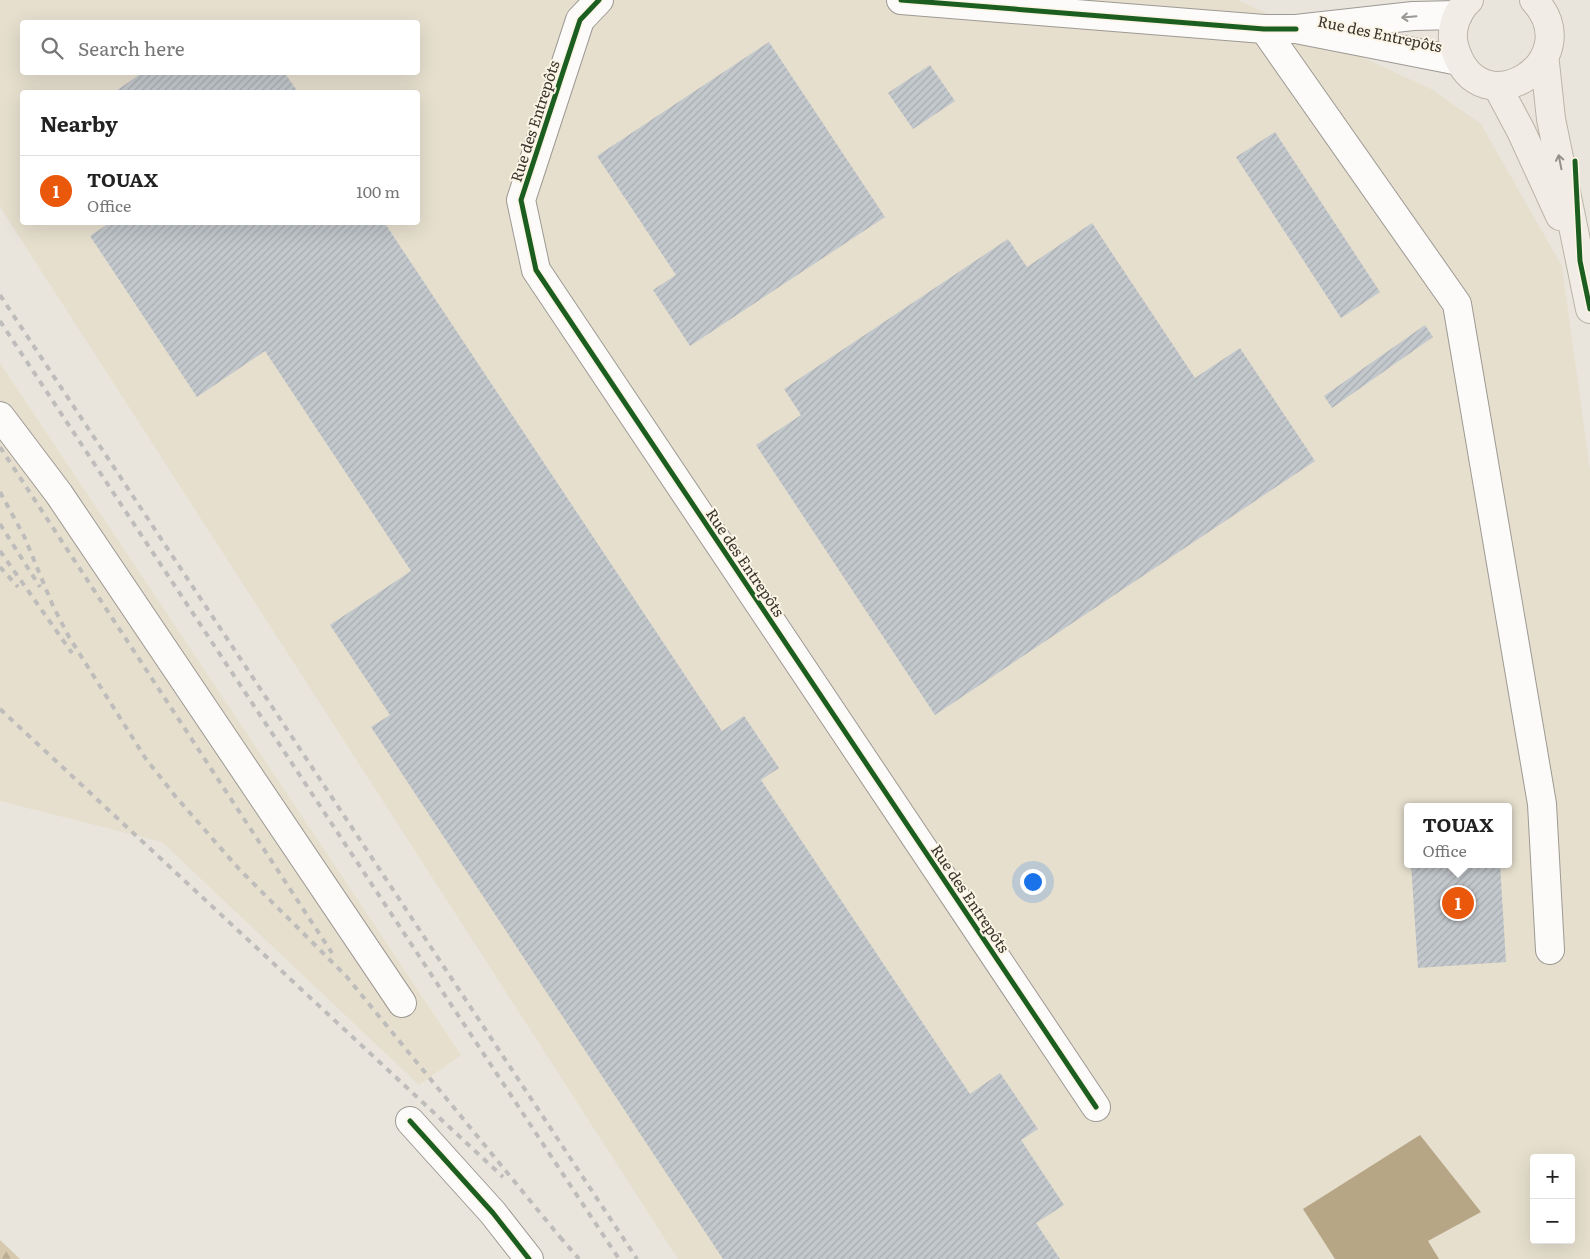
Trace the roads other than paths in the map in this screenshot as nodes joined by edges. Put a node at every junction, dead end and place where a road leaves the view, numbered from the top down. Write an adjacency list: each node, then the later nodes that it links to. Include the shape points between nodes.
1 (598, 0): 15 (street, Rue des Entrepôts, via 580,20 521,200 536,270)
2 (902, 0): 5 (street, Rue des Entrepôts)
3 (1534, 0): 8 (main road, via 1543,8 1551,26 1551,45)
4 (1466, 4): 6 (street, Rue des Entrepôts, one-way to 6, via 1413,16); 7 (main road, via 1453,30)
5 (1264, 29): 6 (street, Rue des Entrepôts); 13 (street, via 1457,304 1542,804)
6 (1296, 29): 7 (street, Rue des Entrepôts)
7 (1459, 61): 9 (main road, via 1482,82)
8 (1544, 63): 9 (main road, via 1532,77 1516,85); 10 (main road, one-way to 8, via 1551,119)
9 (1497, 86): 10 (main road)
10 (1580, 261): 11 (main road)
11 (1590, 308)
12 (0, 416): 14 (street, via 59,494)
13 (1550, 950)
14 (402, 1003)
15 (1096, 1107)
16 (410, 1121): 17 (street, via 493,1213)
17 (529, 1259)

